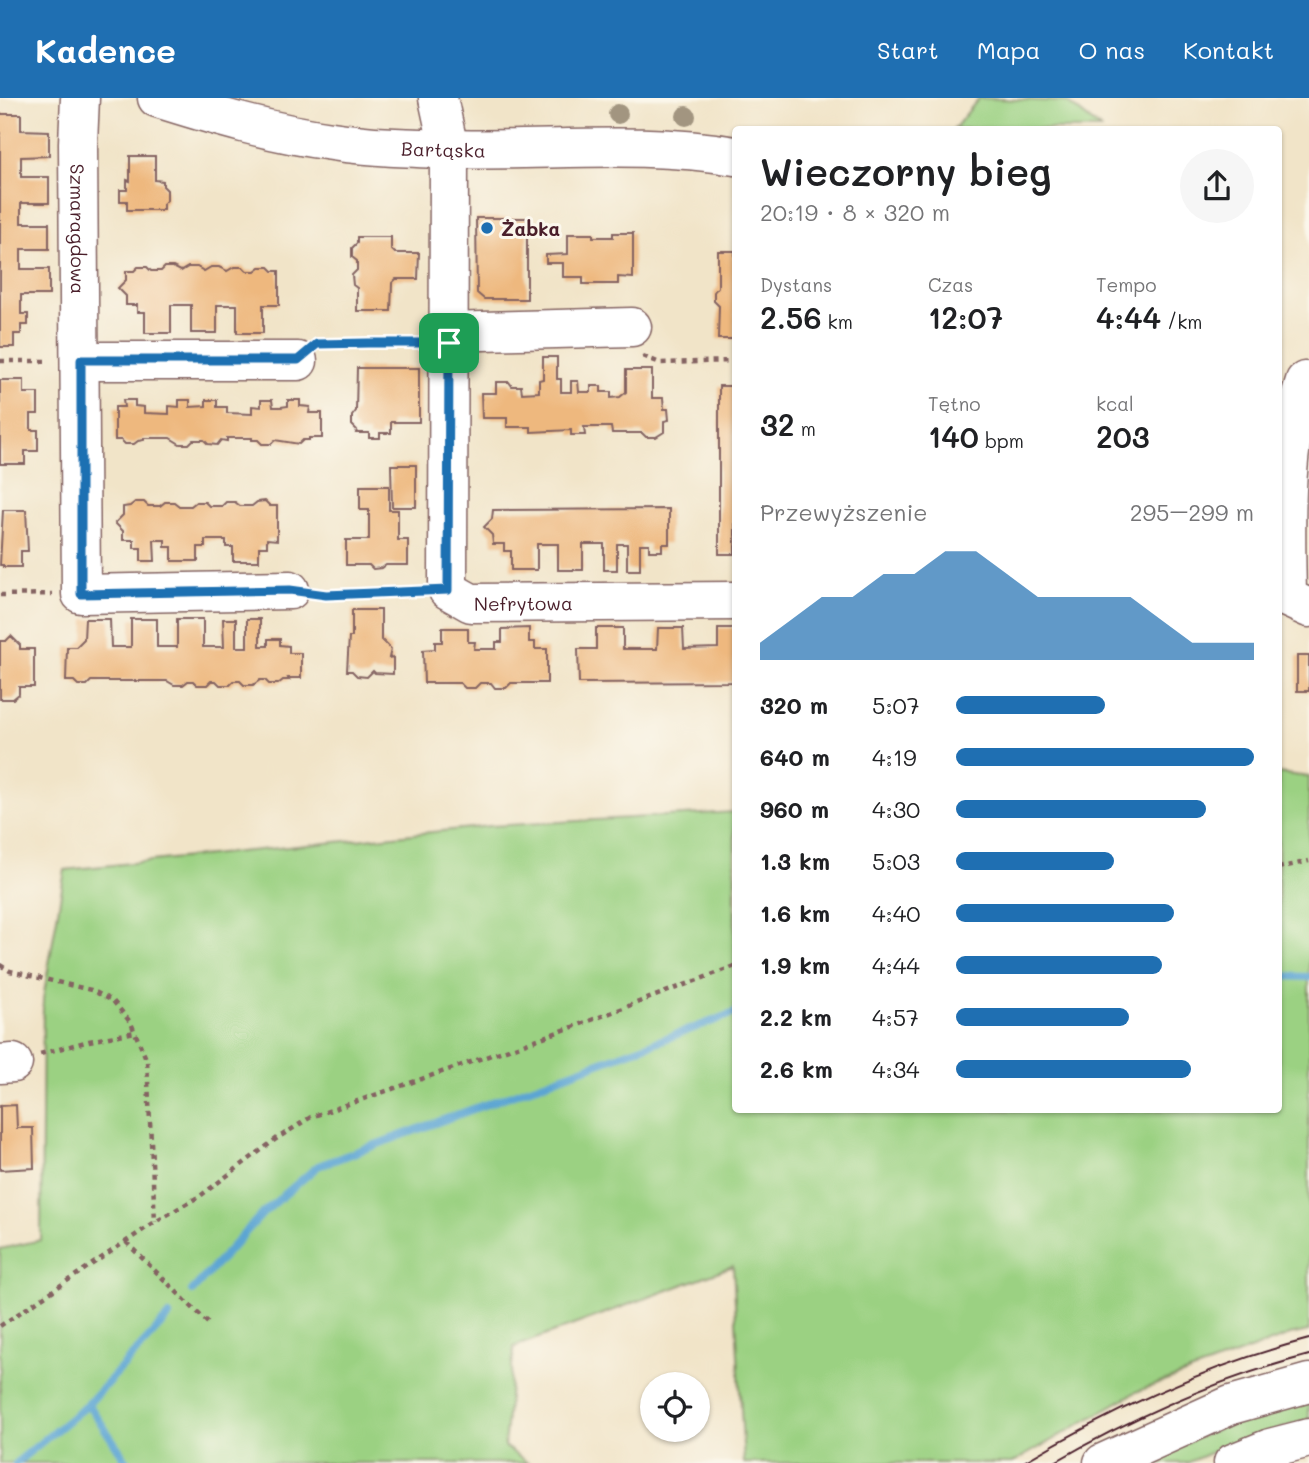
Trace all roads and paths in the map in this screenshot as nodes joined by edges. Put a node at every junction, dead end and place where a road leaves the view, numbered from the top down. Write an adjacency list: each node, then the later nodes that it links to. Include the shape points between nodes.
1 (80, 98): 8 (street, Szmaragdowa)
2 (157, 98): 4 (street, Bartąska, via 217,117 333,141)
3 (438, 98): 4 (street, Nefrytowa)
4 (449, 149): 5 (street, Bartąska, via 686,148); 6 (street, Nefrytowa)
5 (732, 156)
6 (448, 337): 7 (street); 9 (path, via 317,344); 14 (street, Nefrytowa)
7 (635, 341): 11 (path, via 660,363)
8 (81, 360): 9 (street); 10 (path); 15 (street, Szmaragdowa)
9 (298, 360)
10 (0, 361)
11 (732, 361)
12 (1297, 378): 18 (street, via 1288,453 1287,598)
13 (290, 590): 14 (path, via 326,595); 15 (street)
14 (448, 590): 17 (street, Nefrytowa, via 471,603)
15 (81, 594): 16 (path)
16 (0, 595)
17 (732, 601)
18 (1309, 608)
19 (1309, 861): 20 (path)
20 (1282, 866)
21 (0, 965): 23 (path, via 91,990 113,1001)
22 (732, 967): 25 (path, via 311,1117 200,1196)
23 (135, 1032): 24 (path); 25 (path, via 147,1061)
24 (6, 1063)
25 (155, 1222): 26 (path)
26 (126, 1242): 27 (path); 28 (path)
27 (209, 1324)
28 (0, 1326)
29 (1309, 1383): 31 (street, via 1231,1405)
30 (1309, 1438): 32 (street)
31 (1103, 1463)
32 (1233, 1463)

